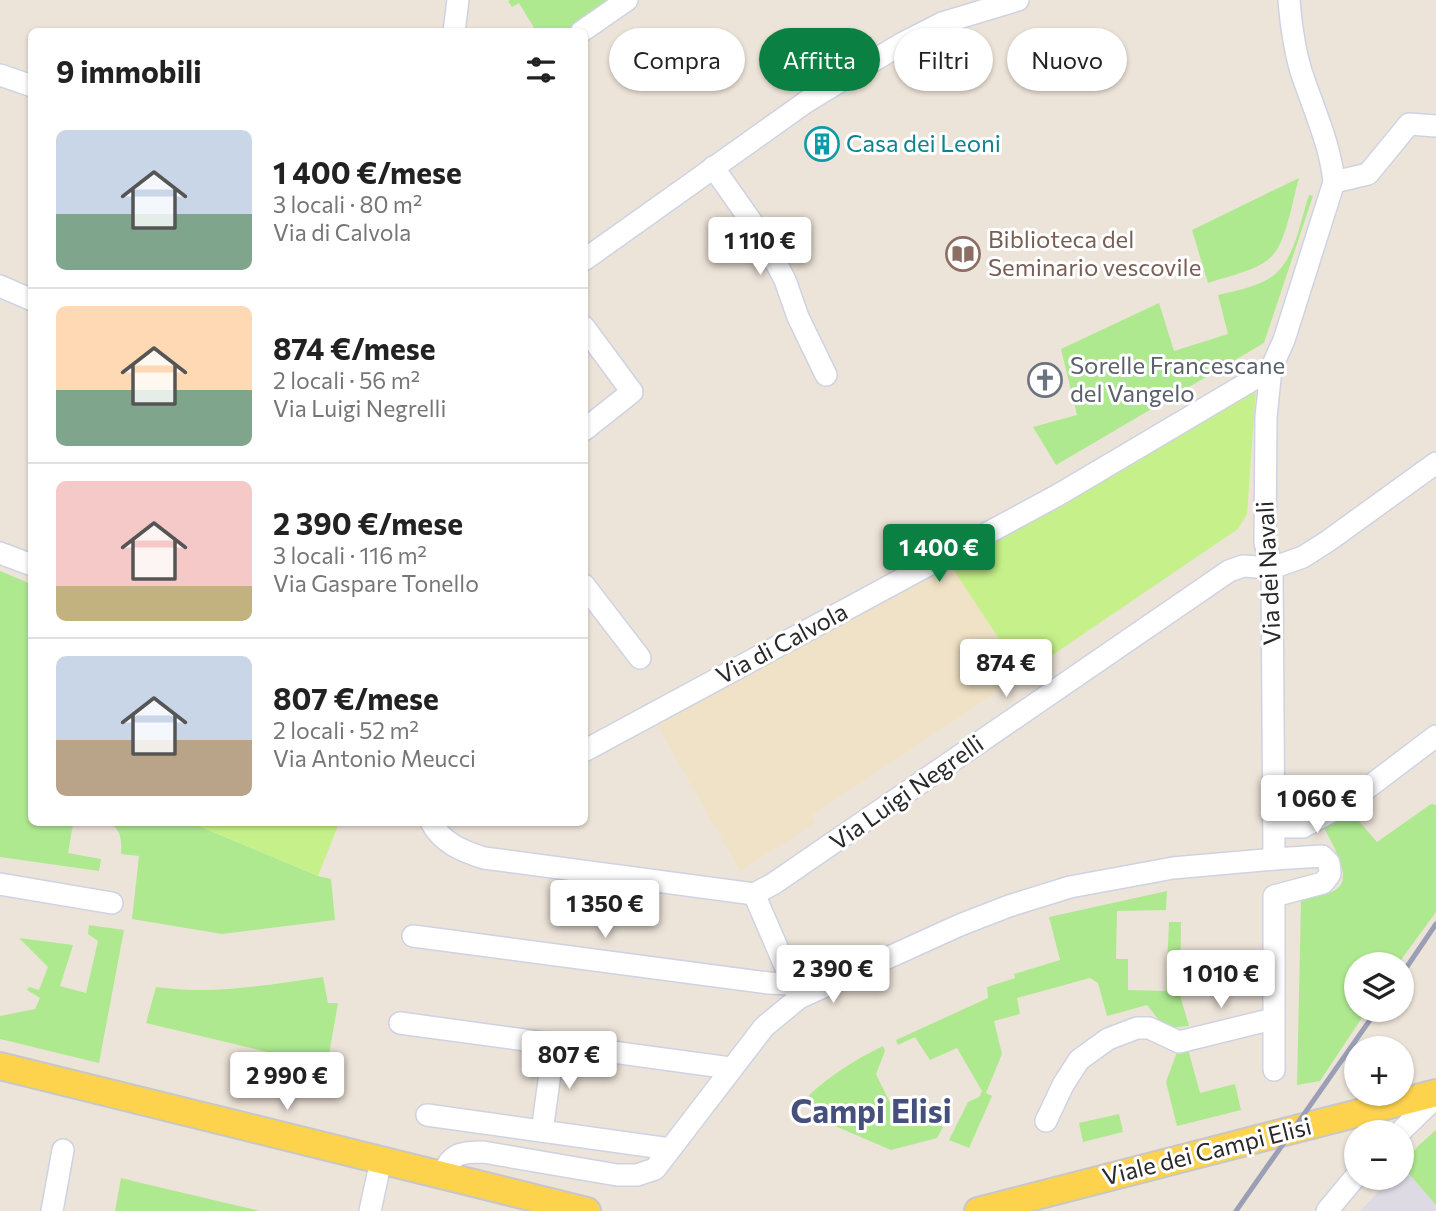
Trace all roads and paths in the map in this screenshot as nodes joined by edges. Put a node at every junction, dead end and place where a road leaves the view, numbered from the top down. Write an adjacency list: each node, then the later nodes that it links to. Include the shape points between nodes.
1 (458, 0): 6 (street)
2 (627, 0): 7 (street)
3 (1018, 0): 5 (street)
4 (1289, 0): 12 (street, Via dei Navali, via 1300,68 1332,159)
5 (953, 9): 11 (street)
6 (454, 28)
7 (587, 28)
8 (0, 75): 9 (street)
9 (28, 85)
10 (1436, 126): 12 (street, via 1409,124 1368,174)
11 (713, 167): 13 (street); 18 (street, via 763,239)
12 (1334, 181): 17 (street, Via dei Navali)
13 (588, 257)
14 (0, 286): 15 (street)
15 (28, 298)
16 (588, 332): 19 (street, via 632,392)
17 (1271, 369): 23 (street, Via dei Navali, via 1265,543); 27 (street, Via di Calvola, via 1058,495)
18 (826, 375)
19 (588, 427)
20 (1436, 463): 23 (street, via 1328,541 1303,557)
21 (0, 553): 22 (street)
22 (28, 564)
23 (1272, 568): 28 (street, Via dei Navali); 32 (street, Via Luigi Negrelli, via 1243,566 1229,571)
24 (588, 589): 25 (street)
25 (640, 658)
26 (1436, 736): 28 (street, via 1350,801 1303,827)
27 (588, 749)
28 (1274, 823): 30 (street, Via dei Navali)
29 (433, 826): 32 (street, via 450,844 484,858)
30 (1274, 859): 35 (street, via 1172,868 1070,887 1009,906); 36 (street, via 1322,856 1329,863 1330,874 1323,883 1274,896)
31 (0, 884): 33 (street)
32 (754, 894): 35 (street)
33 (112, 903)
34 (413, 936): 35 (street)
35 (796, 991): 40 (street)
36 (1273, 1019): 41 (street); 45 (street, via 1179,1042 1149,1028 1108,1039 1079,1060)
37 (400, 1023): 38 (street)
38 (554, 1045): 40 (street); 46 (street)
39 (0, 1066): 49 (main road)
40 (730, 1068): 47 (street)
41 (1274, 1070)
42 (1436, 1095): 44 (street); 55 (main road, Viale dei Campi Elisi)
43 (427, 1115): 46 (street)
44 (1412, 1120)
45 (1046, 1121)
46 (542, 1131): 47 (street)
47 (670, 1149): 50 (street, via 655,1169 637,1175 464,1152 448,1161)
48 (63, 1150): 53 (street)
49 (380, 1160): 50 (main road); 54 (street)
50 (442, 1175): 52 (main road)
51 (1344, 1190): 56 (street)
52 (572, 1209)
53 (52, 1211)
54 (370, 1211)
55 (978, 1211)
56 (1327, 1211)

